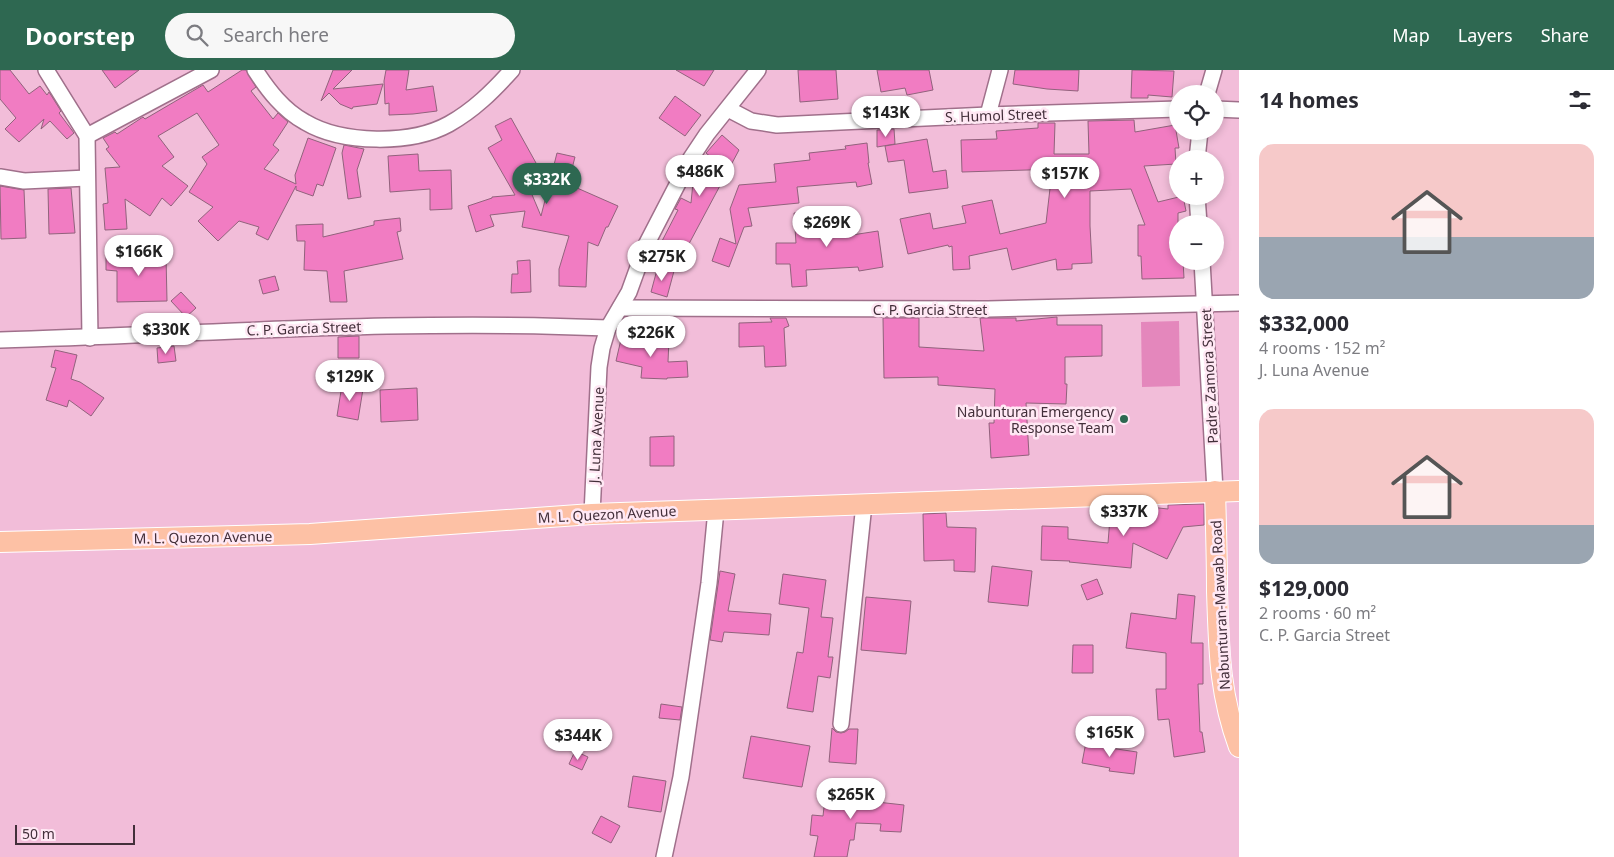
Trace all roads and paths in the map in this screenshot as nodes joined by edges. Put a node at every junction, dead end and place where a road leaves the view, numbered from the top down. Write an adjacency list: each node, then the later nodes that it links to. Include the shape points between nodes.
1 (46, 70): 14 (street)
2 (212, 70): 14 (street)
3 (255, 70): 4 (street, via 273,96 304,122 324,131 368,138 422,135 447,125 472,110)
4 (512, 70)
5 (758, 70): 9 (street, J. Luna Avenue)
6 (1000, 70): 13 (street)
7 (1214, 70): 8 (street)
8 (1210, 85)
9 (728, 109): 13 (street, S. Humol Street, via 751,122 777,125); 20 (street, J. Luna Avenue, via 691,158 653,231)
10 (1169, 109): 13 (street, S. Humol Street)
11 (1224, 109): 12 (street)
12 (1239, 110)
13 (988, 115)
14 (86, 136): 16 (street)
15 (0, 178): 16 (street, via 24,181)
16 (87, 178): 22 (street)
17 (1203, 270): 18 (street, Padre Zamora Street)
18 (1205, 303): 19 (street, C. P. Garcia Street); 20 (street, C. P. Garcia Street, via 988,309); 24 (street, Padre Zamora Street)
19 (1239, 303)
20 (620, 308): 21 (street, J. Luna Avenue)
21 (608, 328): 22 (street, C. P. Garcia Street, via 456,324); 28 (street, J. Luna Avenue, via 599,367)
22 (90, 338): 23 (street, C. P. Garcia Street)
23 (0, 340)
24 (1215, 491): 25 (main road, M. L. Quezon Avenue); 26 (main road, M. L. Quezon Avenue); 31 (main road, Nabunturan-Mawab Road, via 1221,681)
25 (1239, 491)
26 (864, 504): 27 (main road, M. L. Quezon Avenue); 30 (street)
27 (716, 510): 28 (main road, M. L. Quezon Avenue); 32 (street, via 682,776)
28 (592, 514): 29 (main road, M. L. Quezon Avenue, via 310,534)
29 (0, 542)
30 (841, 724)
31 (1239, 747)
32 (664, 857)

